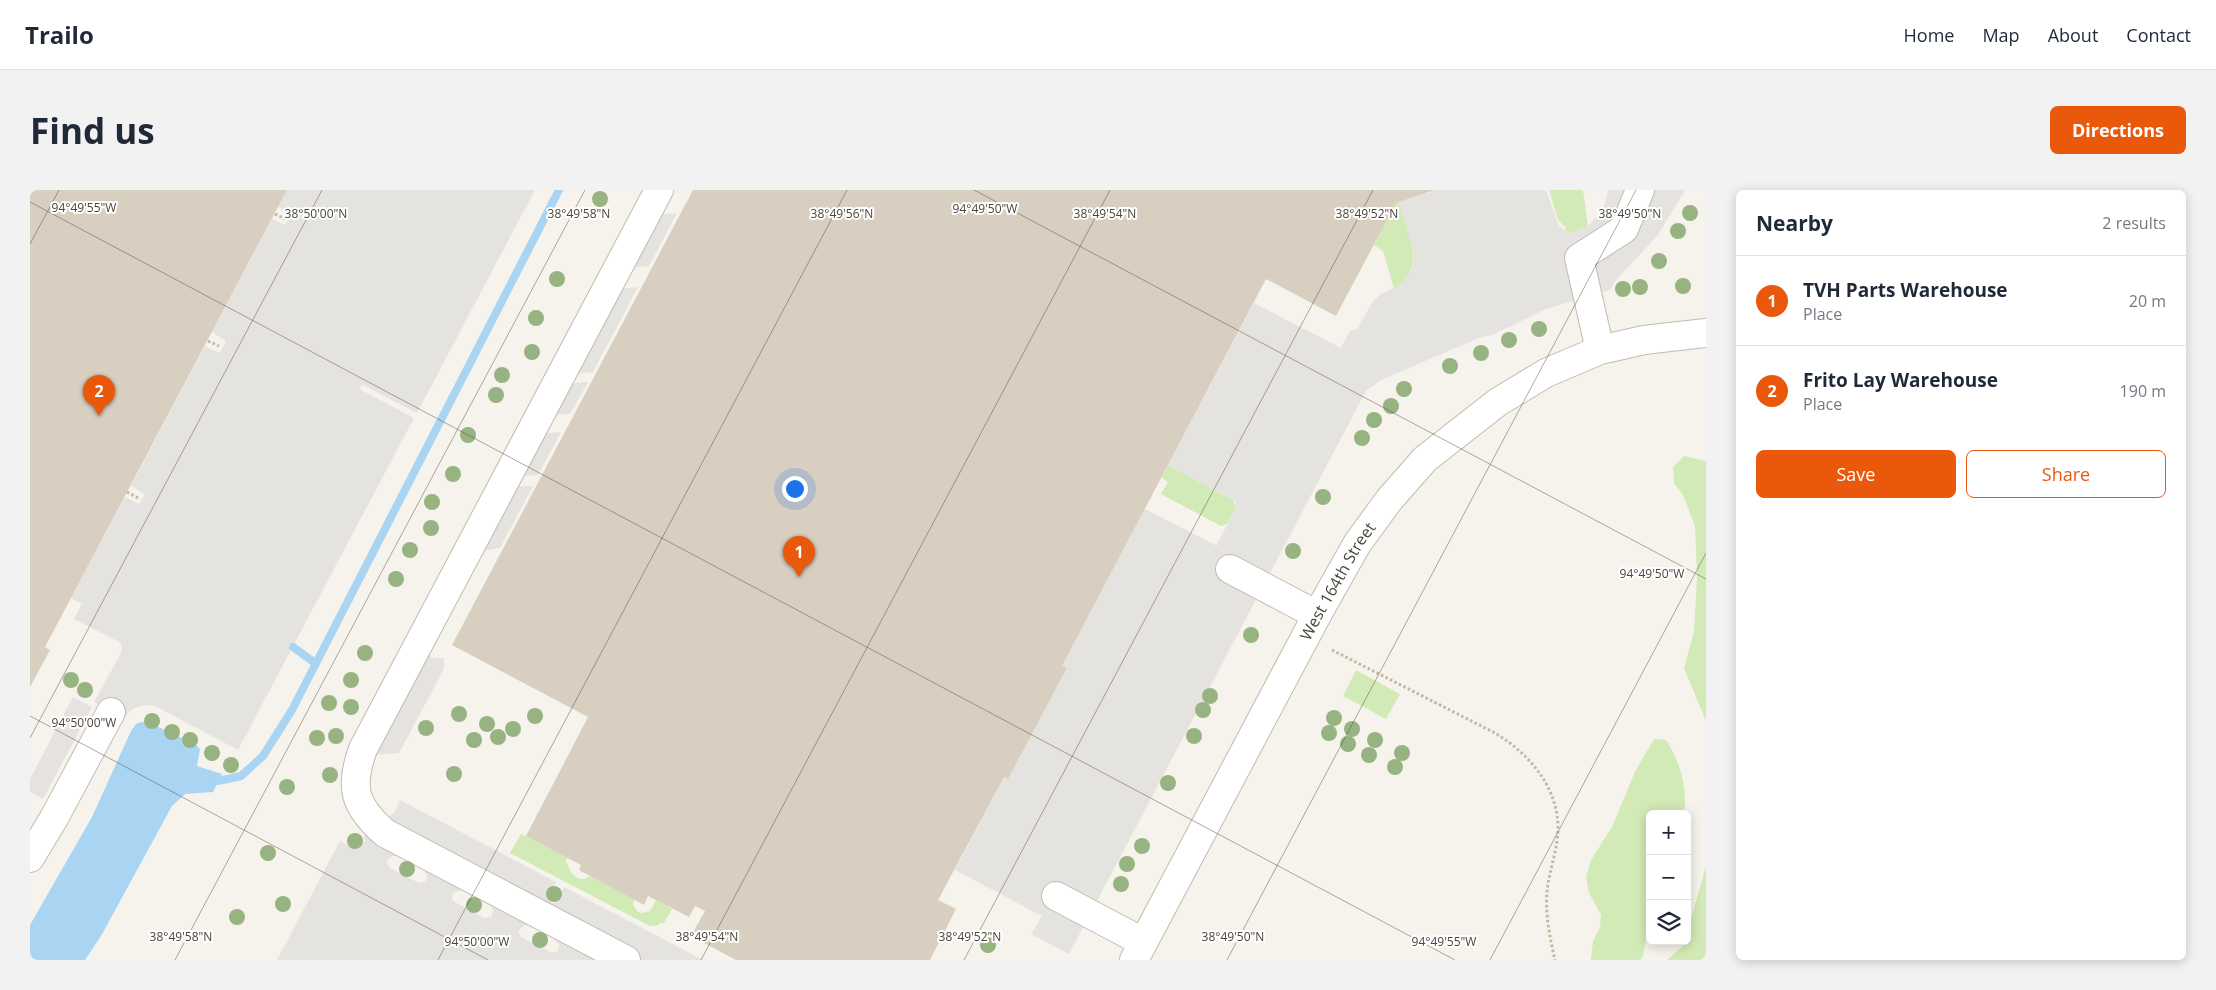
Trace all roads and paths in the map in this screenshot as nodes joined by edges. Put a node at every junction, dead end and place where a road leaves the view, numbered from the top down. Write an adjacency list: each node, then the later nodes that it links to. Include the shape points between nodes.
1 (659, 190): 18 (street, via 363,749 356,769 356,790 362,810 385,833)
2 (1640, 190): 8 (street, via 1624,229 1579,258)
3 (275, 214): 4 (path)
4 (285, 219)
5 (1706, 333): 8 (street, West 164th Street, via 1644,340)
6 (208, 341): 7 (path)
7 (218, 346)
8 (1600, 350): 12 (street, West 164th Street, via 1546,373 1498,402 1425,459 1357,544)
9 (128, 492): 10 (path)
10 (138, 498)
11 (1230, 569): 12 (street)
12 (1317, 615): 17 (street, West 164th Street)
13 (1332, 650): 19 (path, via 1495,733 1511,743 1538,769 1556,811 1558,827 1546,893)
14 (111, 712): 15 (street)
15 (30, 858)
16 (1056, 896): 17 (street)
17 (1139, 951)
18 (626, 960)
19 (1555, 960)

